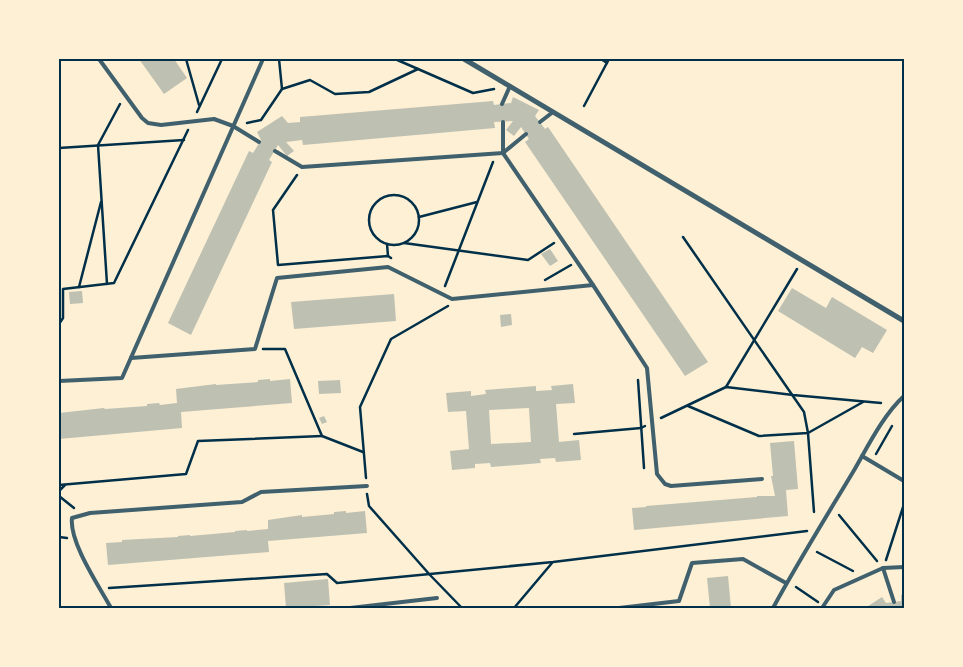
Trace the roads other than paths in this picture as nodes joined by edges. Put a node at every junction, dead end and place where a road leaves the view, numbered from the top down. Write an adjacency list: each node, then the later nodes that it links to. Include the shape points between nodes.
1 (99, 59): 9 (lane, via 148,123 162,125 214,119)
2 (263, 59): 9 (lane)
3 (464, 59): 4 (street)
4 (510, 86): 5 (lane); 6 (street)
5 (502, 104)
6 (553, 112): 8 (lane); 15 (street)
7 (503, 122): 13 (lane)
8 (540, 122)
9 (233, 126): 11 (lane); 16 (lane)
10 (526, 134): 13 (lane)
11 (260, 142)
12 (275, 151): 13 (lane, via 302,167)
13 (503, 153): 14 (lane)
14 (593, 285): 16 (lane, via 452,298 388,268 277,278 255,349); 20 (lane, via 647,368 657,474 665,484)
15 (904, 322)
16 (131, 358): 17 (lane, via 122,378)
17 (59, 381)
18 (904, 396): 19 (lane, via 895,404)
19 (862, 456): 21 (lane); 25 (lane)
20 (762, 479)
21 (904, 481)
22 (366, 486): 29 (lane, via 262,492 242,502 80,514 72,518 74,539)
23 (904, 567): 24 (lane)
24 (883, 568): 27 (lane); 28 (lane, via 834,590)
25 (786, 583): 31 (lane, via 744,559 692,563 680,602); 32 (lane)
26 (437, 598): 30 (lane)
27 (894, 602)
28 (823, 607)
29 (111, 608)
30 (350, 608)
31 (619, 608)
32 (773, 608)

